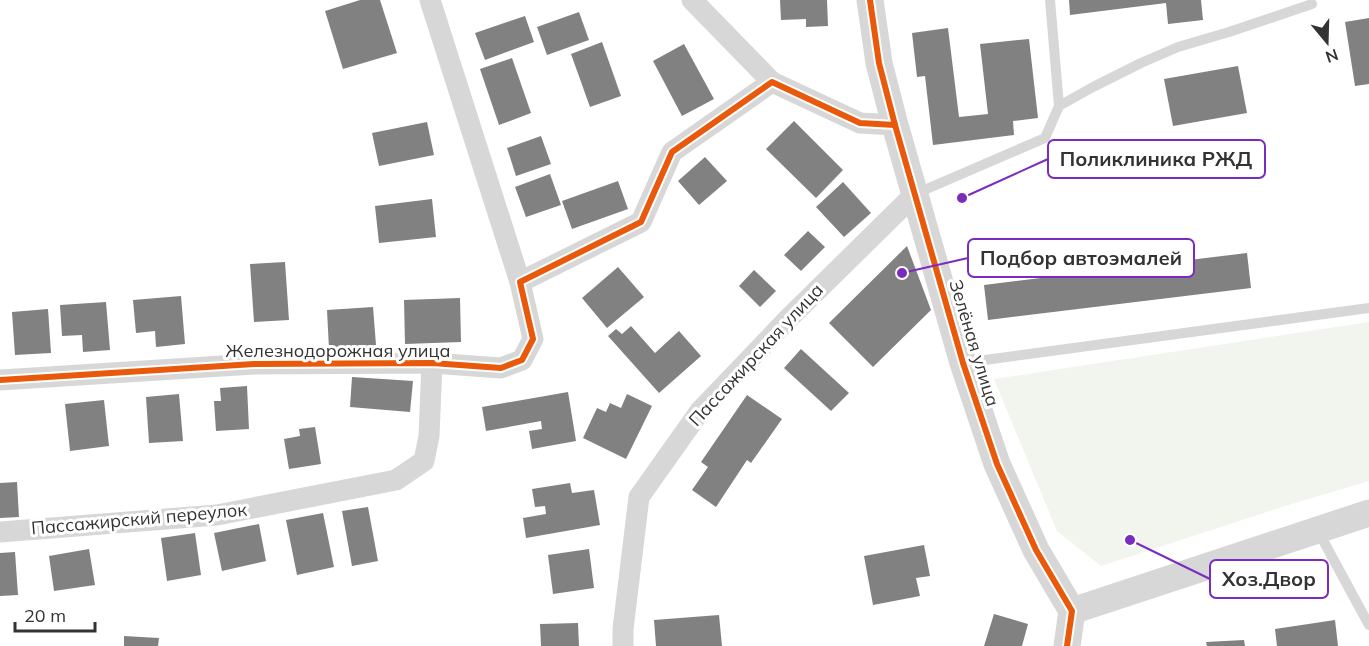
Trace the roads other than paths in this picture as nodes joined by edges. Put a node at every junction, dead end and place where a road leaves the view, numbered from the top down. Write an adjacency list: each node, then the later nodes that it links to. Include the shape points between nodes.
1 (430, 0): 10 (street, Железнодорожная улица)
2 (692, 0): 6 (street)
3 (870, 0): 8 (street, Зелёная улица, via 879,63)
4 (1050, 0): 7 (lane)
5 (1311, 4): 7 (lane, via 1178,47)
6 (772, 82): 8 (street, via 860,123); 10 (street, via 672,152 641,222)
7 (1059, 106): 9 (lane, via 1045,138)
8 (895, 125): 9 (street, Зелёная улица)
9 (915, 194): 13 (street, Зелёная улица); 20 (street, Пассажирская улица, via 700,411 639,497)
10 (520, 282): 12 (street, Железнодорожная улица, via 533,339 522,360 501,368)
11 (1369, 308): 13 (lane)
12 (432, 363): 14 (street, Железнодорожная улица, via 254,364); 16 (street, Пассажирский переулок, via 424,461 396,480 217,515)
13 (963, 363): 18 (street, Зелёная улица, via 997,464 1036,550)
14 (0, 380)
15 (1369, 513): 17 (street)
16 (0, 531)
17 (1317, 531): 18 (street); 19 (lane)
18 (1072, 611): 21 (street)
19 (1369, 625)
20 (623, 646)
21 (1066, 646)

